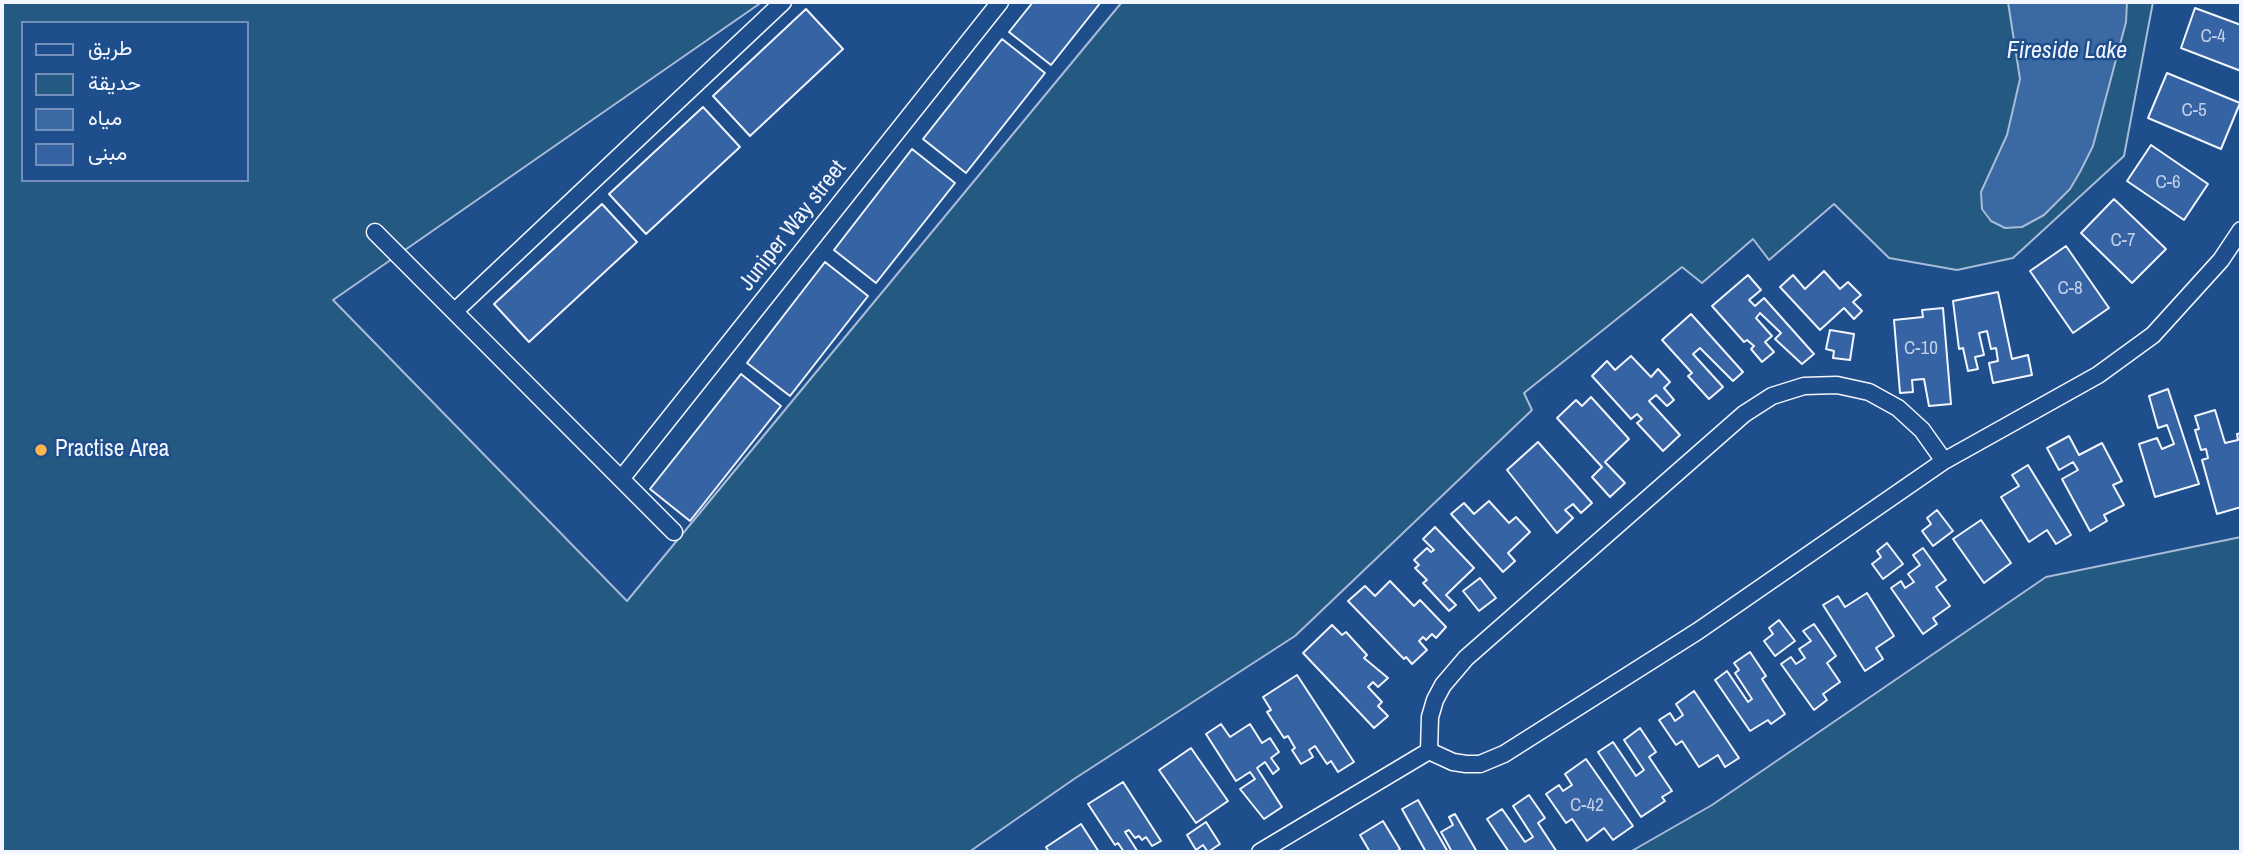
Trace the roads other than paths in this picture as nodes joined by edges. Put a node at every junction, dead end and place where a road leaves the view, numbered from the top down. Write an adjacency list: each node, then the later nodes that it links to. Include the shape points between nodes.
1 (783, 2): 5 (street)
2 (1000, 2): 7 (street, Juniper Way street)
3 (2241, 230): 6 (street, via 2221,260 2133,352)
4 (375, 232): 5 (street)
5 (455, 311): 7 (street)
6 (1944, 461): 9 (street, via 1698,631 1504,754 1480,764 1466,764); 9 (street, via 1922,430 1898,408 1869,392 1837,385 1804,386 1772,396 1744,414 1466,658 1435,700)
7 (621, 479): 8 (street)
8 (674, 532)
9 (1429, 751): 10 (street)
10 (1261, 852)

